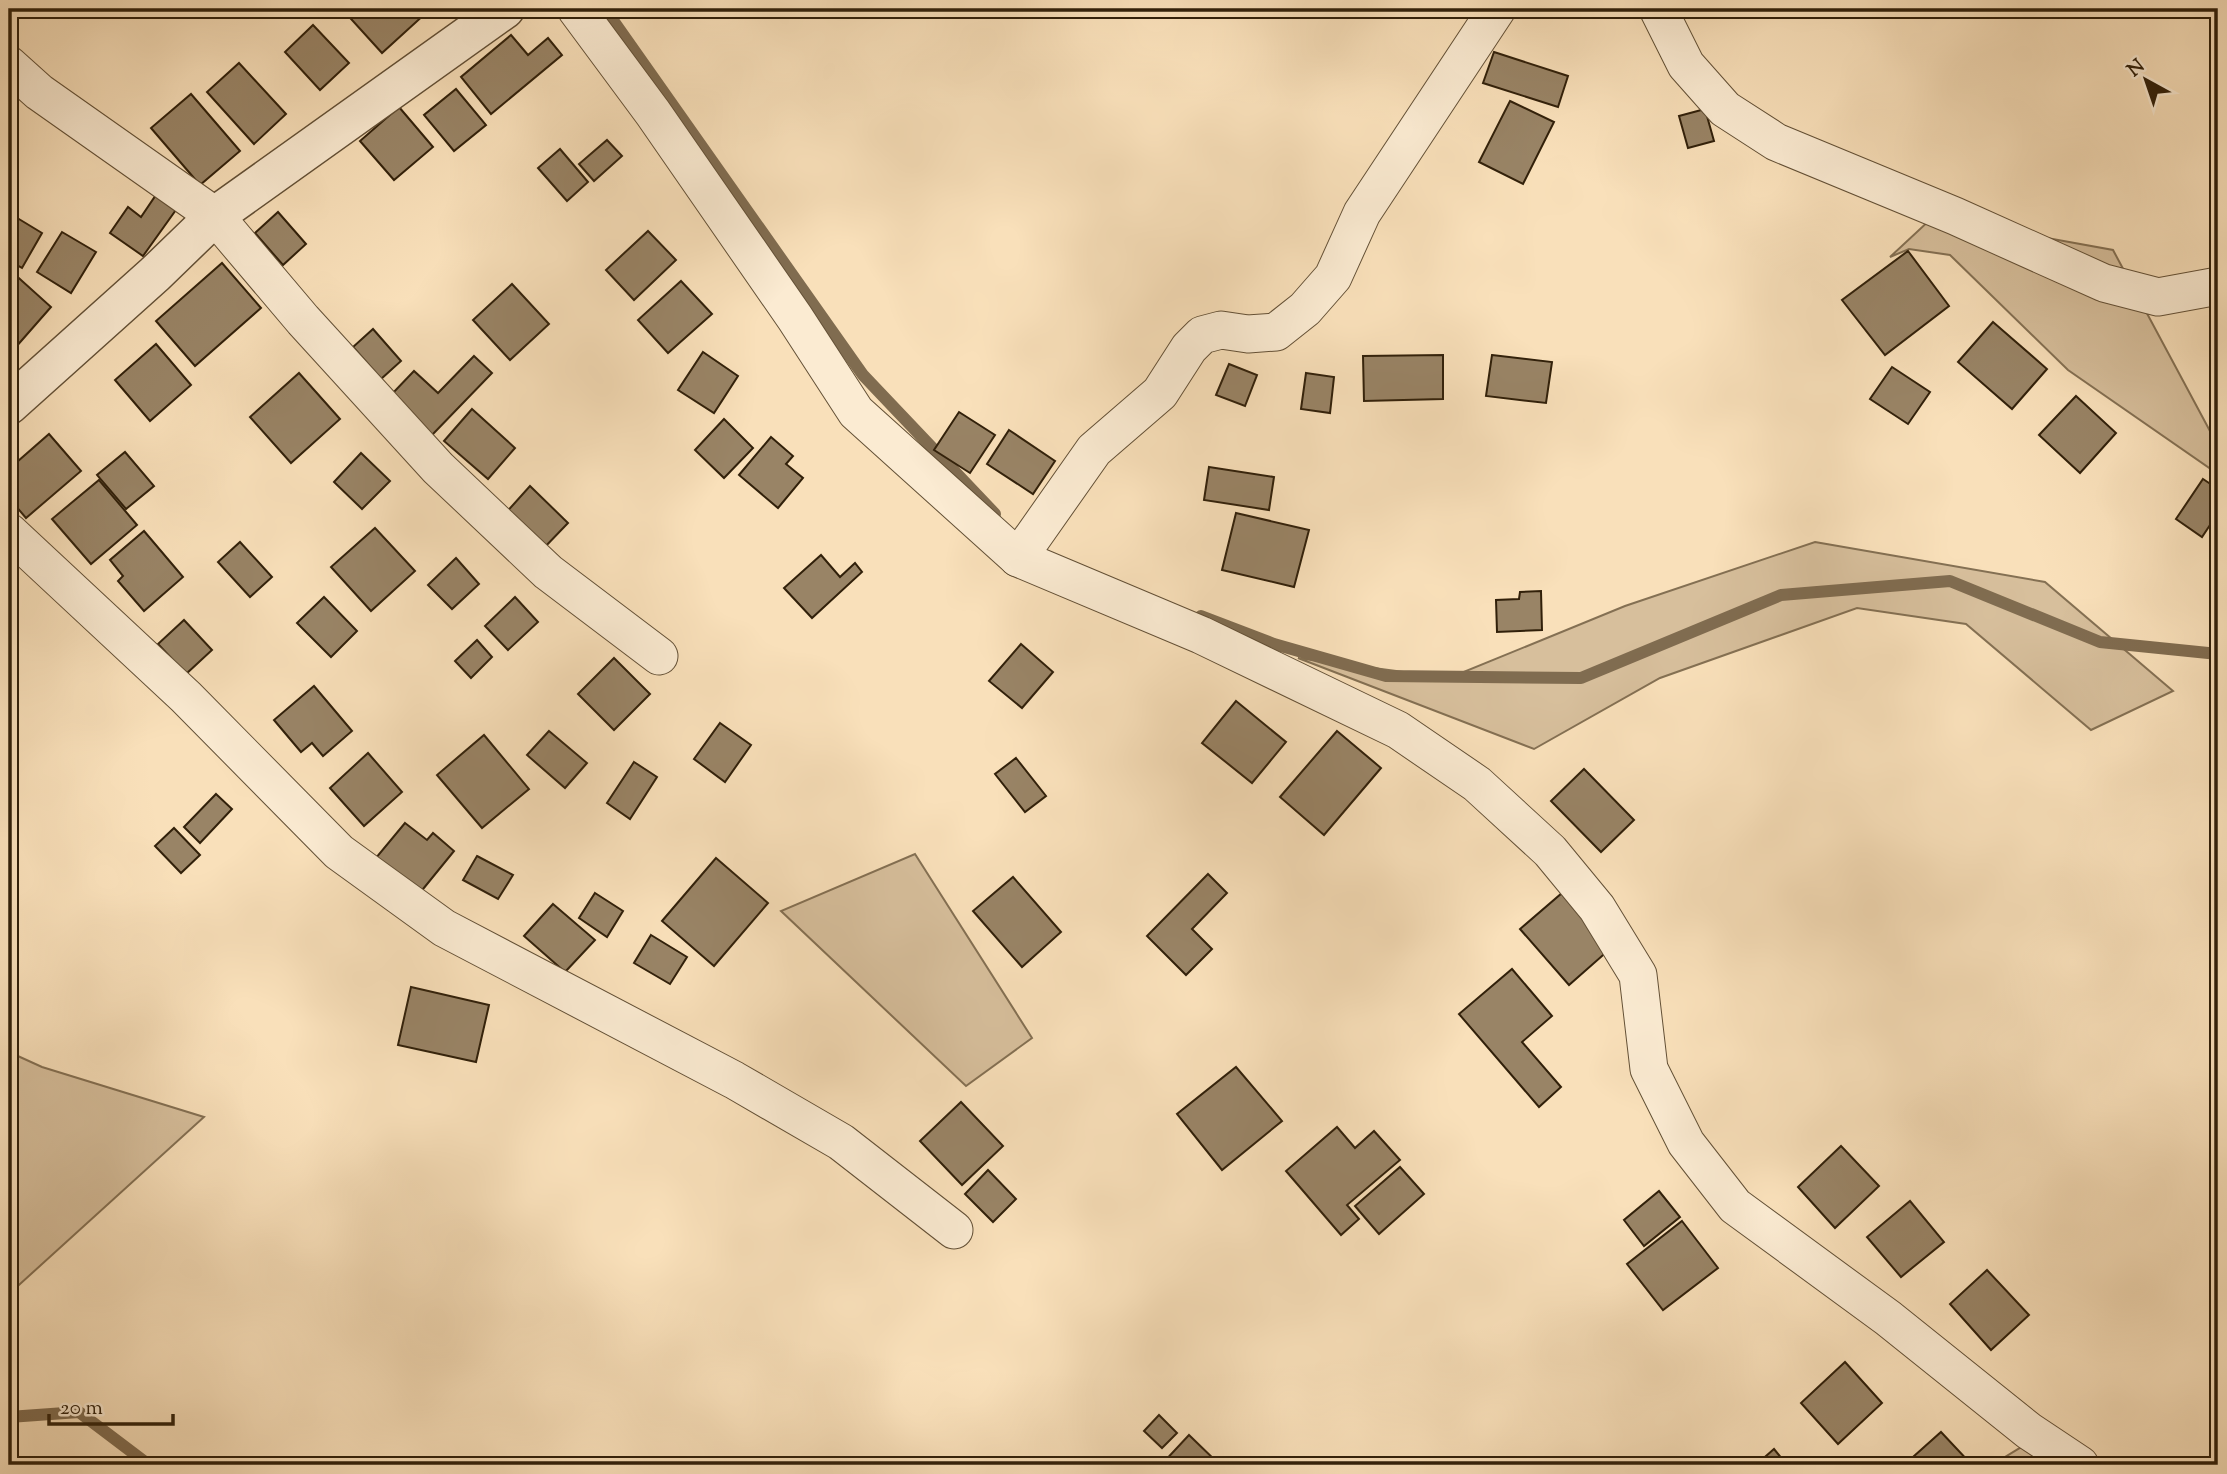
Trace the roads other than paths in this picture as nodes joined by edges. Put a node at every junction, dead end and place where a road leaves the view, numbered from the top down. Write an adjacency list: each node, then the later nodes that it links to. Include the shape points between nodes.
1 (505, 9): 6 (street)
2 (576, 9): 10 (street, via 653,113 856,412)
3 (1497, 9): 10 (street, via 1362,212 1333,277 1305,309 1276,332 1221,330 1202,335 1160,393 1094,450)
4 (1658, 9): 7 (street, via 1686,65 1725,109 1776,142 2104,283 2158,297)
5 (9, 65): 6 (street, via 39,92)
6 (215, 216): 8 (street); 11 (street, via 438,468 548,572)
7 (2218, 286)
8 (9, 405)
9 (9, 532): 12 (street, via 186,697 339,852 444,928 734,1080 841,1143)
10 (1018, 558): 13 (street, via 1201,635 1398,730 1477,785 1550,851 1597,908 1638,975 1649,1069 1686,1143 1735,1206)
11 (659, 656)
12 (954, 1230)
13 (2080, 1465)

